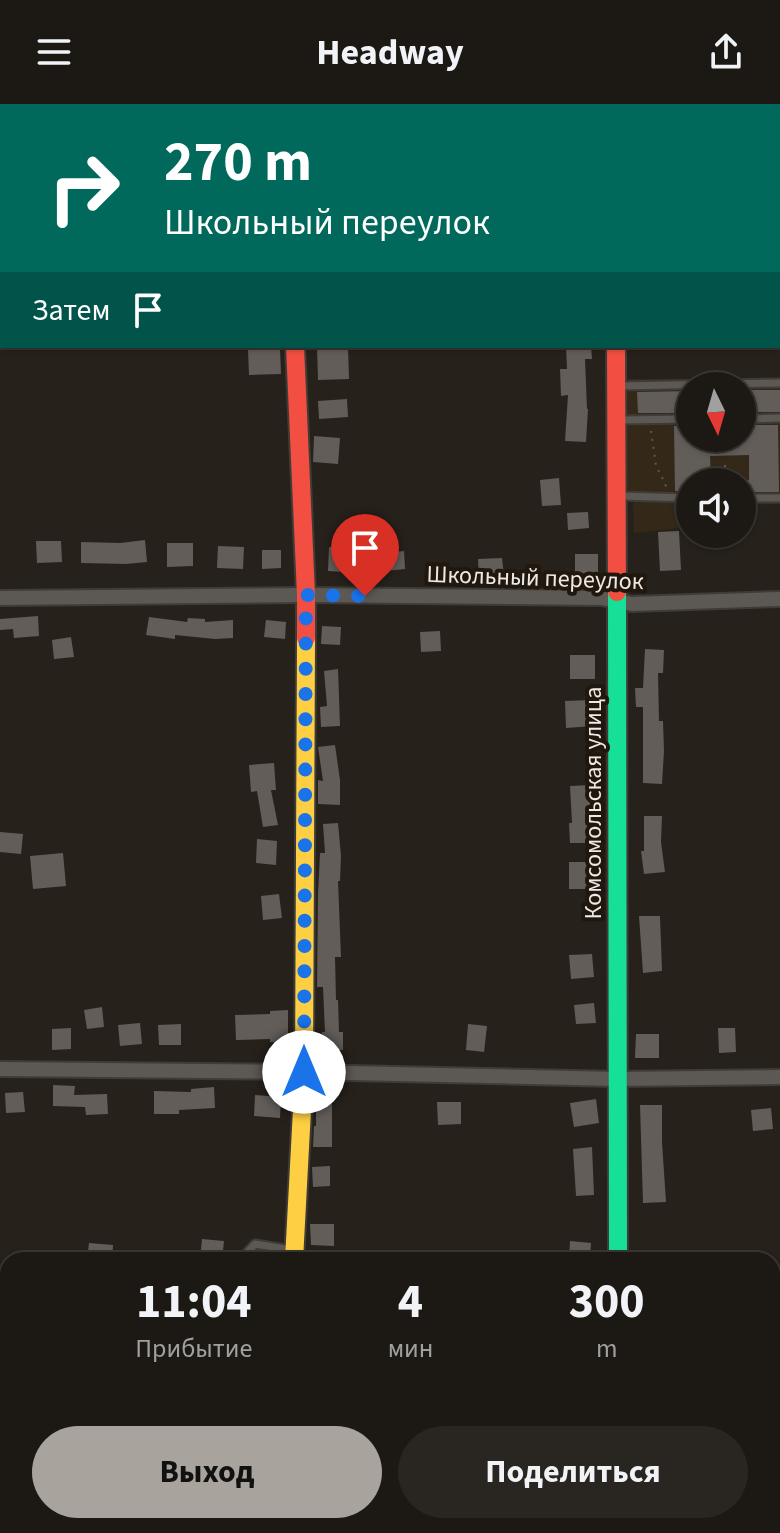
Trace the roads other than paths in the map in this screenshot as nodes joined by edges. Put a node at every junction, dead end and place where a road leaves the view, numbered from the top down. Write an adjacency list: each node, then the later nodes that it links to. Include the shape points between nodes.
1 (295, 348): 13 (street)
2 (616, 348): 4 (street, Комсомольская улица)
3 (780, 383): 4 (lane)
4 (615, 386): 8 (street, Комсомольская улица)
5 (780, 418): 7 (lane)
6 (676, 419): 8 (lane)
7 (756, 419)
8 (616, 420): 9 (street, Комсомольская улица)
9 (616, 496): 10 (lane); 16 (street, Комсомольская улица)
10 (676, 498)
11 (756, 498): 12 (lane)
12 (780, 498)
13 (306, 595): 14 (street, Школьный переулок); 16 (street, Школьный переулок); 18 (street)
14 (0, 598)
15 (780, 599): 16 (street, Школьный переулок)
16 (617, 602): 20 (street, Комсомольская улица)
17 (0, 1069): 18 (street)
18 (304, 1072): 20 (street); 23 (street)
19 (780, 1077): 20 (street)
20 (617, 1079): 24 (street, Комсомольская улица)
21 (248, 1252): 22 (lane, via 255,1244)
22 (283, 1252)
23 (294, 1252)
24 (618, 1252)

